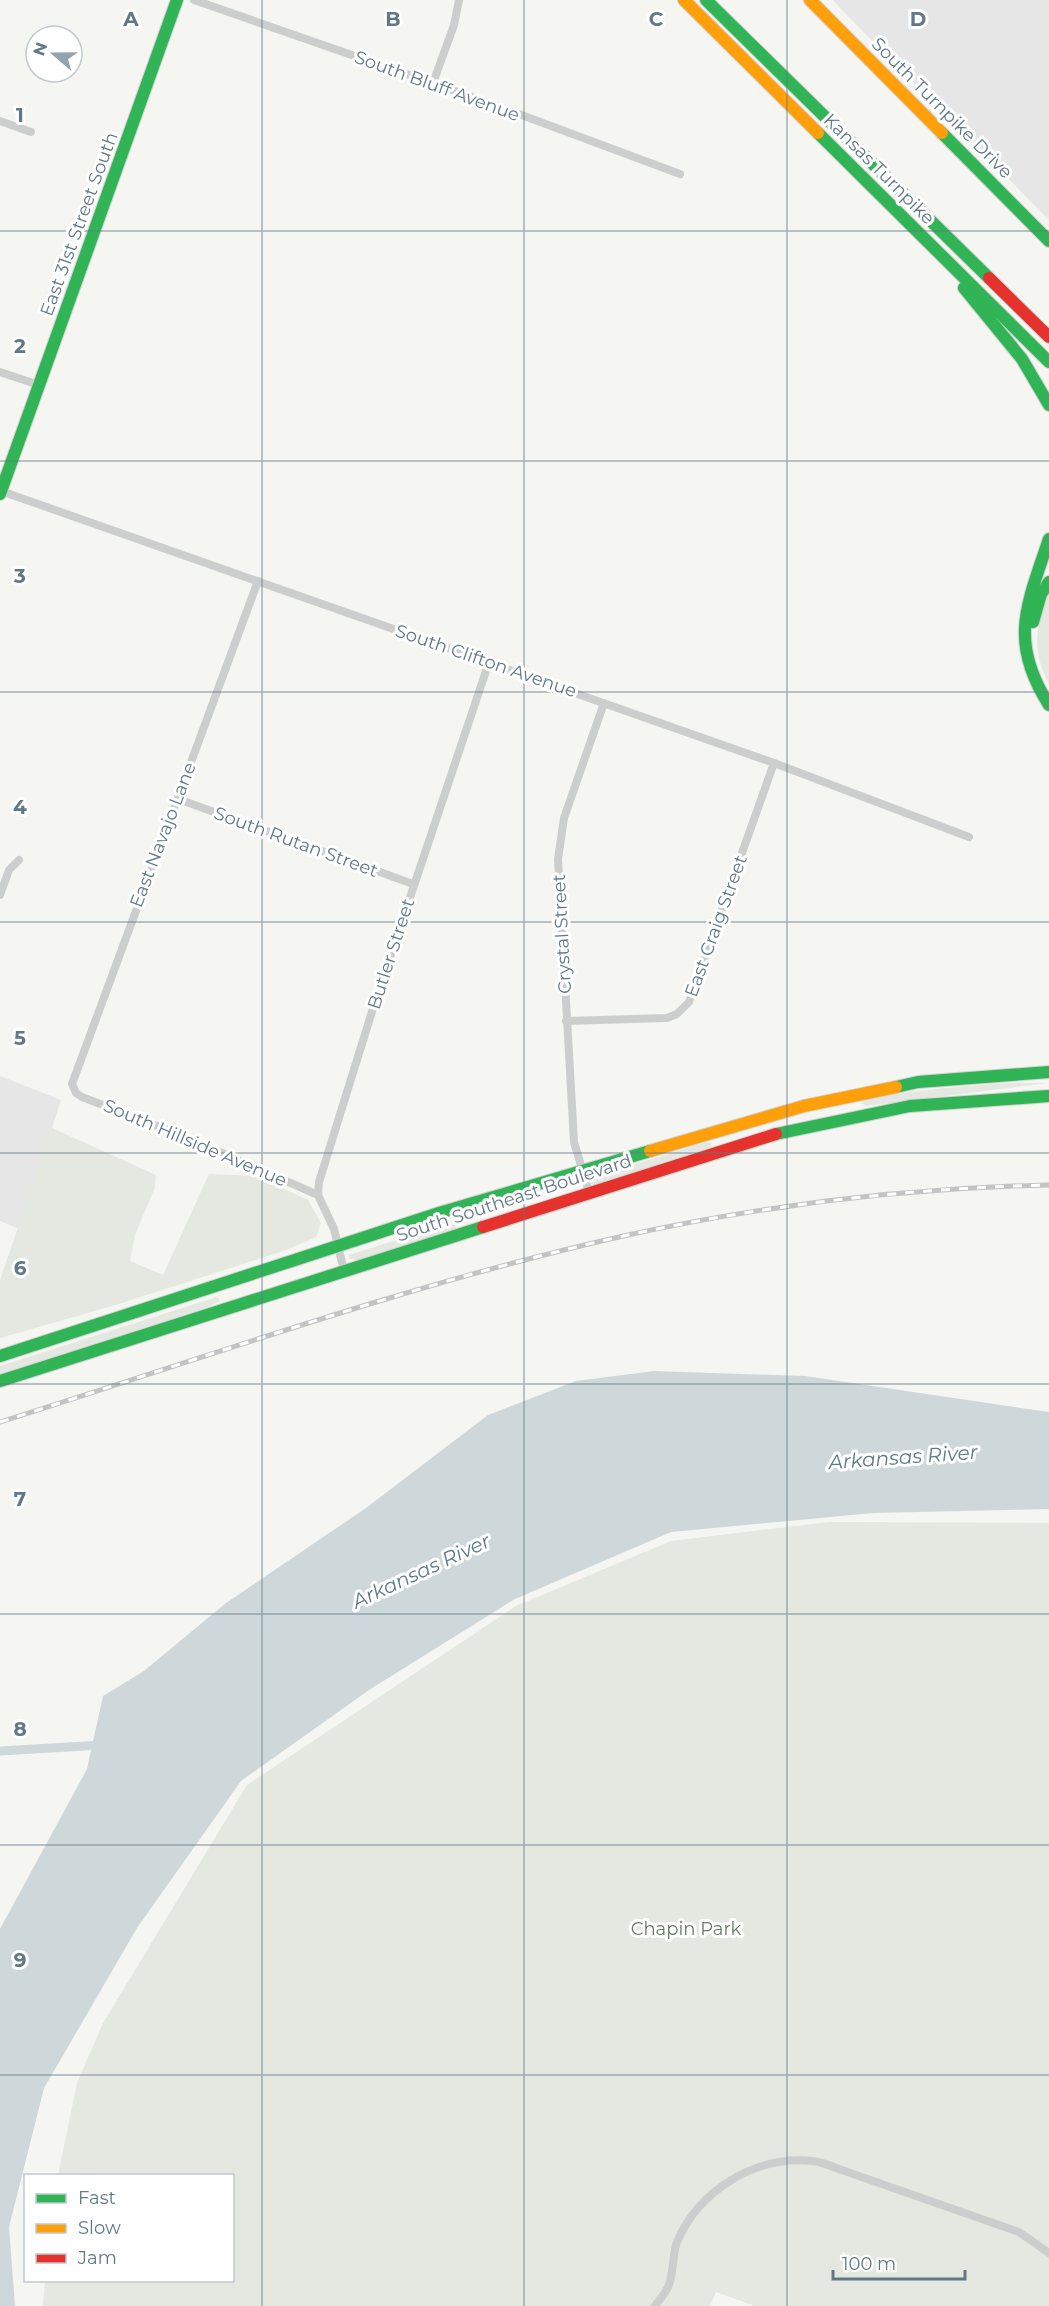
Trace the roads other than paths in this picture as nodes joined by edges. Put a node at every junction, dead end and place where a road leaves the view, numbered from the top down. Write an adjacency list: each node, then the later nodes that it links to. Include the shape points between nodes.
1 (177, 0): 17 (main road, East 31st Street South)
2 (194, 0): 7 (street, South Bluff Avenue)
3 (459, 0): 8 (street)
4 (684, 0): 13 (main road, Kansas Turnpike)
5 (706, 0): 14 (main road, Kansas Turnpike)
6 (810, 0): 12 (main road, South Turnpike Drive)
7 (210, 3): 8 (street, South Bluff Avenue)
8 (433, 84): 11 (street, South Bluff Avenue)
9 (0, 121): 10 (street)
10 (32, 132)
11 (680, 174)
12 (1049, 241)
13 (944, 259): 15 (main road, Kansas Turnpike); 18 (main road, via 1022,359)
14 (1049, 338)
15 (1049, 362)
16 (0, 372): 17 (street)
17 (39, 386): 19 (main road, East 31st Street South)
18 (1049, 405)
19 (1, 492): 21 (street, South Clifton Avenue)
20 (1049, 540): 26 (main road, via 1028,599 1023,630 1028,670)
21 (258, 581): 23 (street, South Clifton Avenue); 28 (street, East Navajo Lane)
22 (1049, 582): 24 (main road, via 1034,611 1031,650)
23 (489, 662): 25 (street, South Clifton Avenue); 31 (street, Butler Street)
24 (1049, 692)
25 (604, 703): 27 (street, South Clifton Avenue); 33 (street, Crystal Street, via 560,834 558,883)
26 (1049, 705)
27 (774, 763): 29 (street, South Clifton Avenue); 33 (street, East Craig Street, via 689,1002 667,1018)
28 (178, 799): 31 (street, South Rutan Street); 35 (street, East Navajo Lane, via 75,1070)
29 (969, 837)
30 (19, 860): 32 (street, via 9,870)
31 (413, 884): 39 (street, Butler Street, via 336,1124)
32 (0, 894)
33 (566, 1022): 37 (street, Crystal Street, via 574,1142)
34 (1049, 1072): 37 (main road, South Southeast Boulevard, via 918,1082 804,1106)
35 (73, 1089): 39 (street, South Hillside Avenue, via 82,1097)
36 (1049, 1096): 38 (main road, South Southeast Boulevard, via 898,1108 772,1135)
37 (581, 1171): 38 (street, Crystal Street); 40 (main road, South Southeast Boulevard)
38 (589, 1192): 41 (main road, South Southeast Boulevard)
39 (318, 1195): 40 (street)
40 (338, 1246): 41 (street); 42 (main road, South Southeast Boulevard)
41 (344, 1271): 43 (main road, South Southeast Boulevard)
42 (0, 1356)
43 (0, 1381)
44 (1049, 2253): 45 (street, via 1019,2232 839,2169 814,2161 778,2161 718,2187 690,2216 676,2244 668,2287)
45 (655, 2306)

